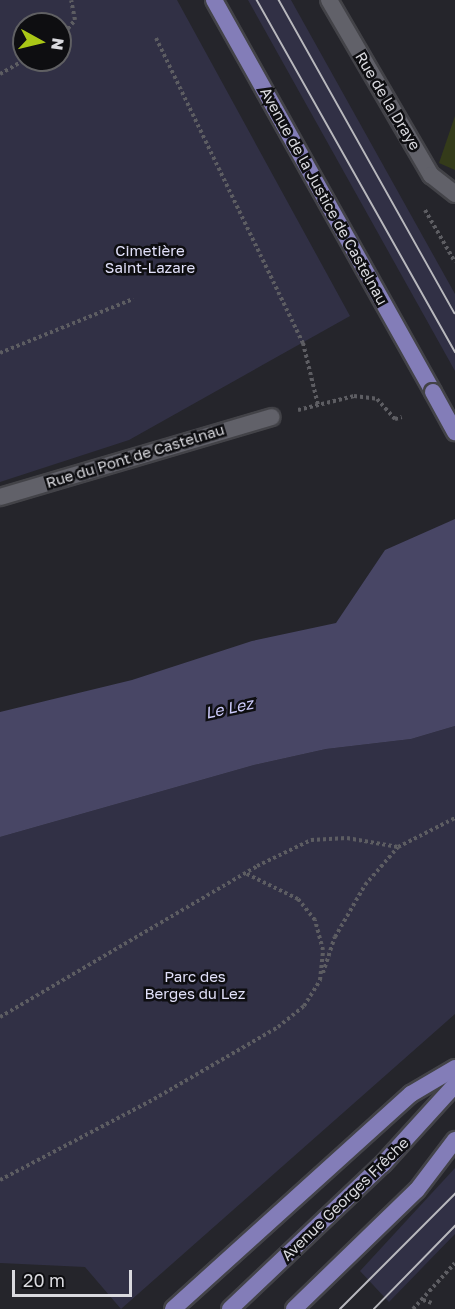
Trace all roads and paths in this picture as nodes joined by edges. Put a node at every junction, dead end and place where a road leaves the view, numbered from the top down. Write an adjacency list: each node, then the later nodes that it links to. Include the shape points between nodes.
1 (70, 0): 4 (path, via 75,20)
2 (214, 0): 12 (main road, Avenue de la Justice de Castelnau, bridge)
3 (329, 0): 6 (street, Rue de la Draye, via 431,175)
4 (72, 24)
5 (156, 38): 9 (path, via 303,343)
6 (455, 194)
7 (133, 299): 8 (path)
8 (0, 353)
9 (318, 405): 10 (path); 11 (path, via 354,396 377,399 394,419)
10 (271, 417): 13 (street, Rue du Pont de Castelnau)
11 (402, 417)
12 (455, 432)
13 (0, 497)
14 (455, 818): 15 (path)
15 (398, 847): 16 (path, via 347,838 311,840); 17 (path, via 365,885 334,937)
16 (245, 873): 17 (path, via 298,899 315,920 323,950); 18 (path)
17 (320, 980): 22 (path, via 304,1006 278,1027)
18 (0, 1017)
19 (455, 1068): 26 (main road, via 411,1094)
20 (455, 1085): 27 (main road, Avenue Georges Frêche, via 382,1164)
21 (455, 1140): 28 (main road, via 417,1190)
22 (0, 1180)
23 (455, 1263): 24 (path)
24 (423, 1300): 25 (path); 29 (path)
25 (432, 1303)
26 (173, 1309)
27 (230, 1309)
28 (294, 1309)
29 (413, 1309)

